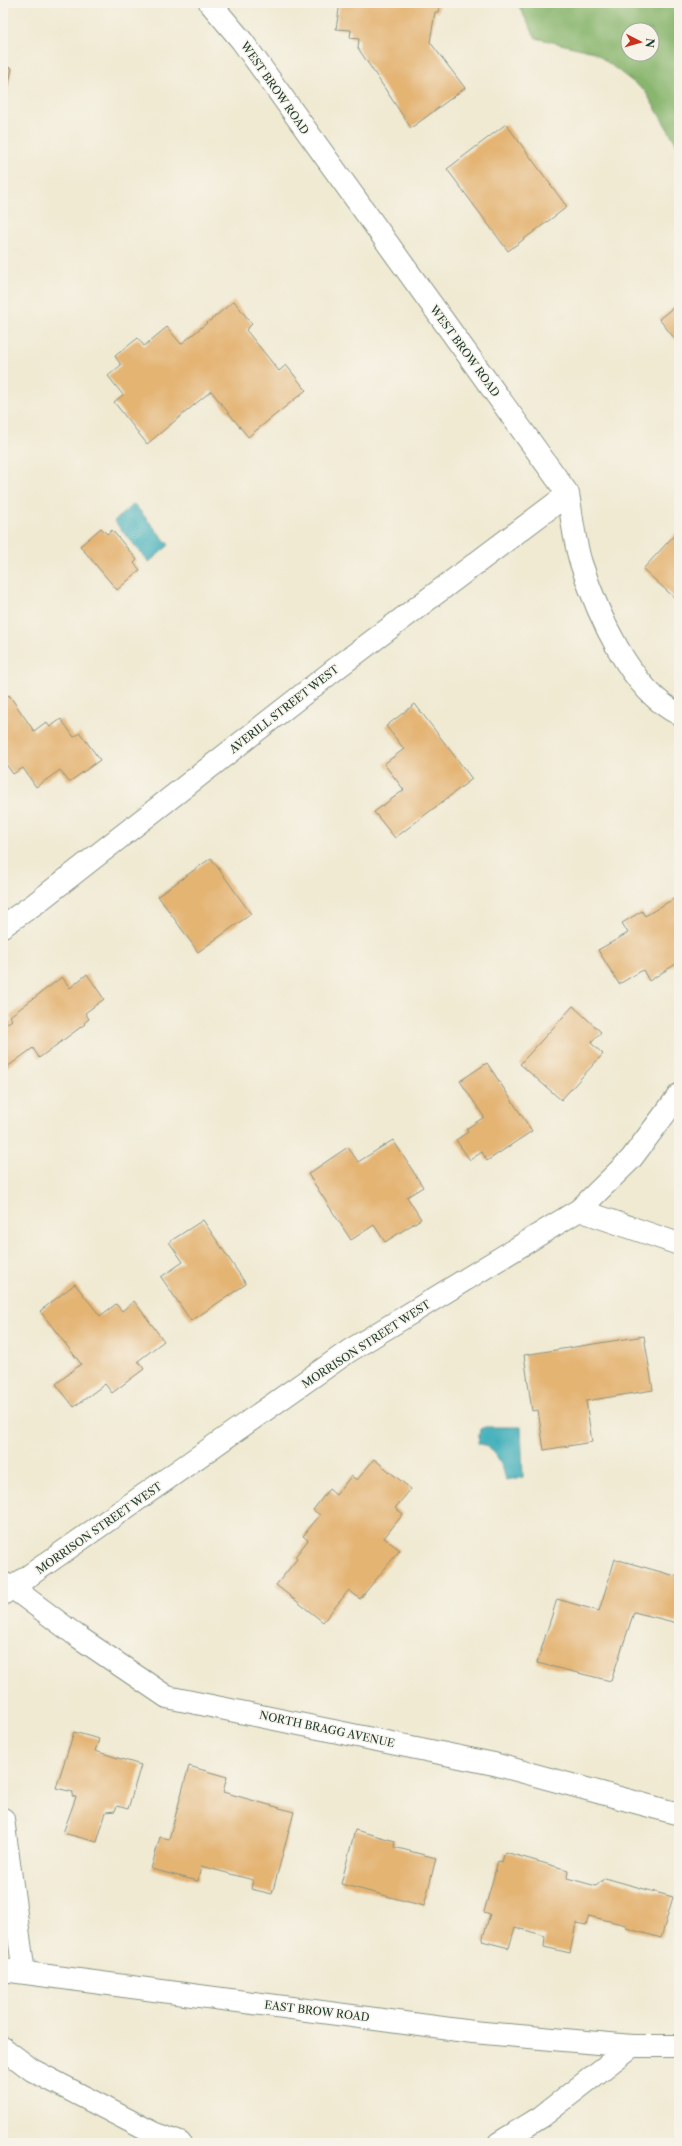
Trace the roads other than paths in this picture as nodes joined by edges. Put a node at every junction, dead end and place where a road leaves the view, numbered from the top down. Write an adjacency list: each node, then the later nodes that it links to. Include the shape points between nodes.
1 (210, 3): 2 (street, WEST BROW ROAD, via 242,41)
2 (568, 494): 3 (street, WEST BROW ROAD, via 581,562 602,615 630,668 645,689 667,708); 4 (street, AVERILL STREET WEST, via 338,667)
3 (679, 714)
4 (3, 926)
5 (679, 1094): 6 (street, MORRISON STREET WEST, via 631,1159)
6 (579, 1210): 7 (street); 8 (street, MORRISON STREET WEST, via 350,1352)
7 (679, 1244)
8 (6, 1588): 9 (street, NORTH BRAGG AVENUE, via 167,1697 494,1764)
9 (679, 1814)
10 (3, 1819): 12 (street)
11 (3, 1970): 12 (street, EAST BROW ROAD)
12 (24, 1973): 13 (street, EAST BROW ROAD, via 473,2032)
13 (632, 2046): 14 (street, EAST BROW ROAD); 17 (street, via 541,2118)
14 (679, 2046)
15 (3, 2048): 16 (street, via 32,2070 153,2133)
16 (180, 2143)
17 (499, 2143)

